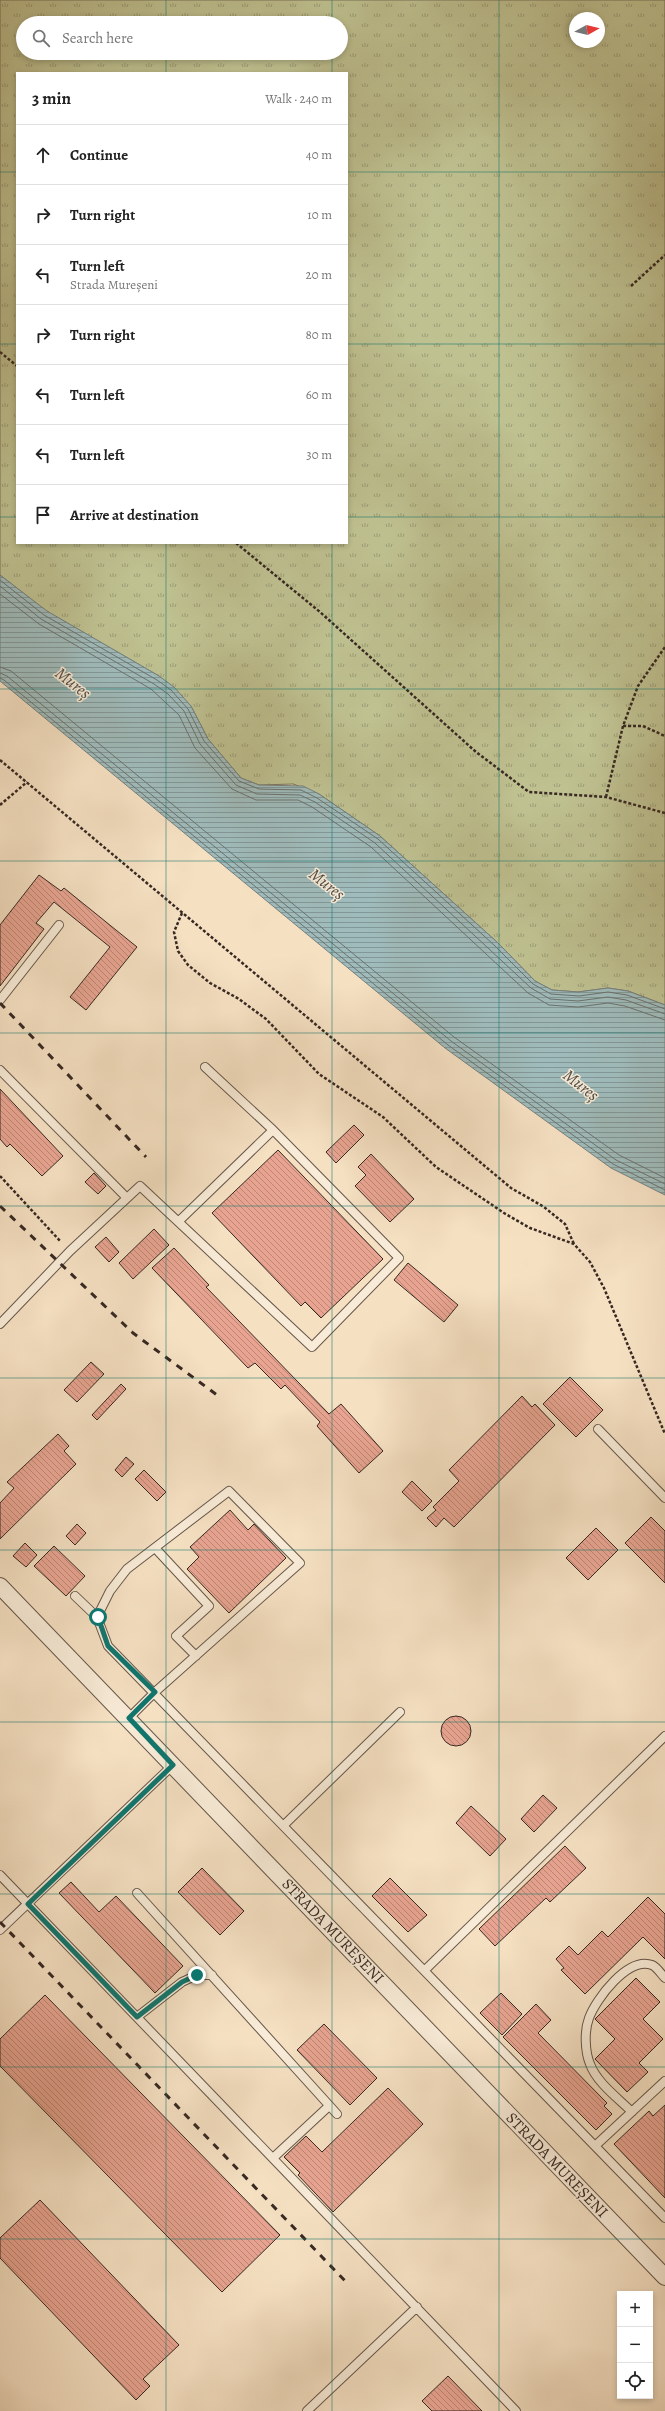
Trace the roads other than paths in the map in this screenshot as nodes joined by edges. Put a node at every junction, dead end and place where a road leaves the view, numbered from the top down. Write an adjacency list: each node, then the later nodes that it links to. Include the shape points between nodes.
1 (59, 925): 2 (lane)
2 (0, 1000)
3 (205, 1067): 5 (lane)
4 (0, 1070): 6 (lane)
5 (273, 1130): 7 (lane); 7 (lane, via 399,1258 312,1348)
6 (127, 1198): 7 (lane, via 140,1186); 8 (lane, via 70,1251)
7 (179, 1221)
8 (0, 1324)
9 (598, 1429): 10 (lane)
10 (665, 1498)
11 (154, 1548): 14 (lane, via 127,1569 110,1591); 15 (lane, via 209,1606 176,1636); 15 (lane, via 229,1491 300,1563)
12 (0, 1586): 18 (street, STRADA MUREȘENI)
13 (75, 1596): 14 (lane)
14 (98, 1617): 16 (lane, via 108,1646)
15 (196, 1656): 16 (lane)
16 (155, 1692): 18 (lane); 21 (lane)
17 (400, 1712): 21 (lane)
18 (129, 1718): 20 (street, STRADA MUREȘENI)
19 (665, 1736): 26 (lane)
20 (173, 1765): 24 (lane); 37 (street, STRADA MUREȘENI)
21 (284, 1825): 26 (lane)
22 (0, 1875): 24 (lane)
23 (137, 1893): 27 (lane)
24 (28, 1904): 25 (lane); 29 (lane)
25 (0, 1930)
26 (425, 1970): 34 (lane)
27 (212, 1975): 29 (lane, via 197,1975 182,1982); 31 (lane)
28 (665, 1978): 32 (lane, via 653,1965 641,1964 630,1967 602,1996 589,2019 586,2038 589,2063 599,2079)
29 (137, 2017): 35 (lane)
30 (665, 2081): 32 (lane)
31 (329, 2106): 33 (lane); 35 (lane)
32 (632, 2112): 34 (lane)
33 (336, 2114)
34 (595, 2146): 36 (lane)
35 (273, 2158): 38 (lane)
36 (665, 2218)
37 (665, 2278)
38 (418, 2307): 39 (lane); 40 (lane)
39 (306, 2411)
40 (516, 2411)

